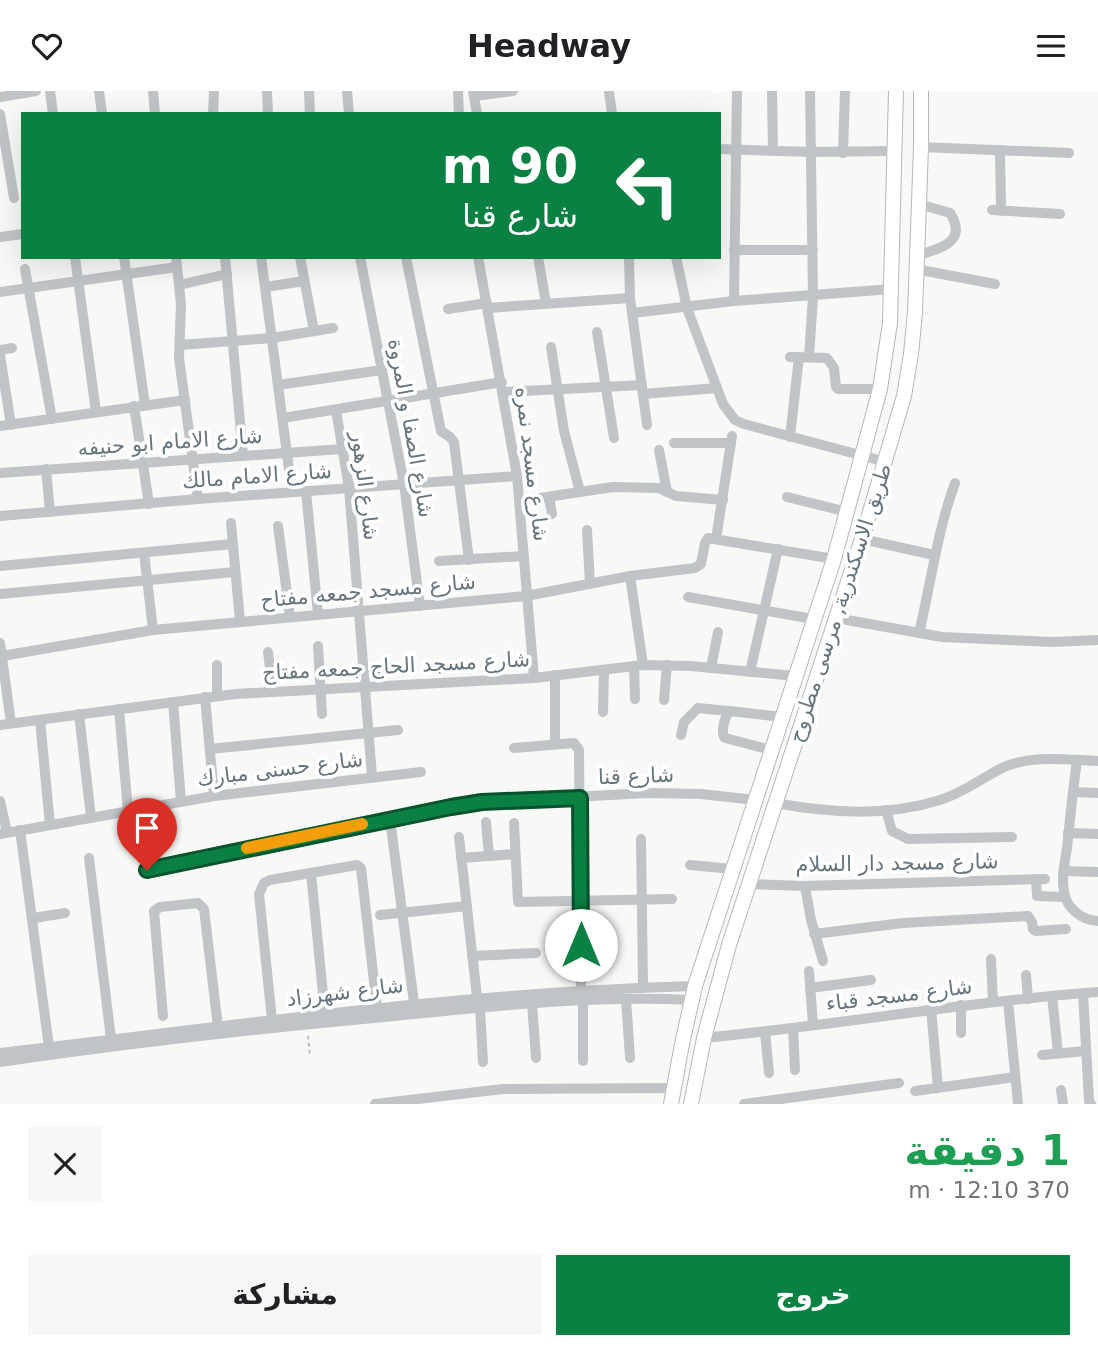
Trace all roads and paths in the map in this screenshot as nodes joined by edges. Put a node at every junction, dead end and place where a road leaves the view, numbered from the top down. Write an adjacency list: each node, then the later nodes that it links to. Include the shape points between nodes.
1 (36, 91): 19 (street)
2 (50, 91): 20 (street)
3 (99, 91): 21 (street)
4 (153, 91): 22 (street)
5 (214, 91): 23 (street)
6 (267, 91): 24 (street)
7 (309, 91): 25 (street)
8 (347, 91): 26 (street)
9 (458, 91): 27 (street)
10 (513, 91): 18 (street)
11 (609, 91): 29 (street)
12 (737, 91): 33 (street)
13 (772, 91): 35 (street)
14 (810, 91): 37 (street)
15 (845, 91): 38 (street)
16 (896, 91): 36 (main road, طريق الاسكندرية, مرسى مطروح)
17 (921, 91): 31 (main road, طريق الاسكندرية, مرسى مطروح)
18 (474, 93): 28 (street)
19 (0, 97)
20 (53, 112)
21 (102, 112)
22 (155, 112)
23 (213, 112)
24 (268, 112)
25 (310, 112)
26 (347, 112)
27 (459, 112)
28 (477, 112)
29 (612, 112)
30 (0, 114): 41 (street)
31 (921, 147): 34 (street); 43 (main road, طريق الاسكندرية, مرسى مطروح)
32 (721, 149): 33 (street)
33 (736, 150): 35 (street); 47 (street)
34 (1000, 150): 39 (street); 44 (street, via 997,211)
35 (773, 151): 37 (street)
36 (896, 151): 38 (street); 71 (main road, طريق الاسكندرية, مرسى مطروح)
37 (811, 152): 38 (street); 48 (street)
38 (843, 153)
39 (1069, 153)
40 (21, 166): 41 (street)
41 (9, 168): 42 (street)
42 (14, 198)
43 (919, 204): 61 (main road, طريق الاسكندرية, مرسى مطروح); 61 (street, via 950,213 956,234 950,243)
44 (1060, 214)
45 (21, 234): 46 (street)
46 (0, 237)
47 (734, 250): 48 (street); 75 (street)
48 (813, 250): 73 (street)
49 (75, 259): 65 (street)
50 (124, 259): 64 (street)
51 (225, 259): 63 (street)
52 (261, 259): 69 (street)
53 (300, 259): 66 (street)
54 (360, 259): 90 (street, شارع الصفا و المروة)
55 (406, 259): 98 (street)
56 (478, 259): 77 (street, شارع مسجد نمره)
57 (538, 259): 76 (street)
58 (629, 259): 74 (street)
59 (676, 259): 78 (street)
60 (176, 262): 64 (street); 68 (street)
61 (915, 262): 67 (street); 117 (main road, طريق الاسكندرية, مرسى مطروح, via 911,354)
62 (25, 269): 70 (street)
63 (227, 274): 68 (street); 85 (street)
64 (126, 275): 65 (street); 101 (street)
65 (79, 280): 70 (street); 103 (street)
66 (304, 281): 69 (street); 82 (street)
67 (995, 284)
68 (179, 285): 86 (street)
69 (266, 287): 84 (street)
70 (29, 288): 72 (street); 105 (street)
71 (892, 289): 73 (street); 96 (main road, طريق الاسكندرية, مرسى مطروح)
72 (0, 292)
73 (813, 297): 75 (street); 89 (street)
74 (630, 298): 76 (street); 80 (street)
75 (734, 301): 78 (street)
76 (546, 303): 77 (street)
77 (487, 306): 79 (street); 92 (street, شارع مسجد نمره)
78 (687, 308): 80 (street); 94 (street)
79 (448, 309)
80 (632, 313): 97 (street)
81 (332, 328): 82 (street)
82 (314, 331): 84 (street)
83 (597, 332): 93 (street)
84 (272, 338): 85 (street); 91 (street)
85 (232, 341): 86 (street); 114 (street)
86 (180, 345): 99 (street)
87 (551, 347): 95 (street)
88 (4, 351): 107 (street)
89 (799, 357): 96 (street, via 832,362 838,389); 108 (street)
90 (382, 370): 91 (street); 100 (street, شارع الصفا و المروة)
91 (278, 385): 104 (street)
92 (503, 387): 95 (street); 98 (street); 121 (street, شارع مسجد نمره)
93 (606, 387): 95 (street); 97 (street); 109 (street)
94 (717, 388): 97 (street); 108 (street, via 736,419)
95 (557, 389): 128 (street)
96 (880, 389): 115 (main road, طريق الاسكندرية, مرسى مطروح)
97 (643, 390): 106 (street)
98 (434, 394): 100 (street); 122 (street, via 441,431 454,442)
99 (185, 400): 101 (street); 116 (street)
100 (388, 402): 102 (street); 124 (street, شارع الصفا و المروة)
101 (139, 405): 103 (street); 118 (street)
102 (336, 410): 104 (street); 111 (street, شارع الزهور)
103 (96, 412): 105 (street)
104 (283, 418): 113 (street)
105 (52, 419): 107 (street)
106 (647, 425)
107 (6, 426)
108 (790, 437): 115 (street)
109 (614, 438)
110 (674, 443): 133 (street, via 732,440)
111 (342, 449): 113 (street, شارع الامام ابو حنيفه); 125 (street, شارع الزهور)
112 (659, 450): 129 (street)
113 (287, 453): 114 (street, شارع الامام ابو حنيفه); 127 (street)
114 (243, 455): 116 (street, شارع الامام ابو حنيفه)
115 (863, 456): 117 (street); 137 (main road, طريق الاسكندرية, مرسى مطروح)
116 (193, 460): 118 (street, شارع الامام ابو حنيفه); 132 (street)
117 (886, 462): 144 (main road, طريق الاسكندرية, مرسى مطروح)
118 (143, 463): 119 (street, شارع الامام ابو حنيفه); 135 (street)
119 (46, 470): 120 (street, شارع الامام ابو حنيفه); 136 (street)
120 (0, 473)
121 (517, 477): 122 (street, شارع الامام مالك); 134 (street, شارع مسجد نمره)
122 (460, 480): 124 (street, شارع الامام مالك); 151 (street)
123 (955, 483): 148 (street)
124 (404, 484): 125 (street, شارع الامام مالك); 161 (street, شارع الصفا و المروة)
125 (349, 488): 126 (street, شارع الامام مالك); 163 (street, شارع الزهور)
126 (306, 491): 127 (street, شارع الامام مالك); 164 (street)
127 (292, 492): 132 (street, شارع الامام مالك)
128 (580, 492): 129 (street, via 613,487); 130 (street)
129 (667, 492): 133 (street)
130 (549, 497): 134 (street); 138 (street)
131 (788, 497): 137 (street)
132 (198, 499): 135 (street, شارع الامام مالك)
133 (723, 500): 143 (street)
134 (520, 501): 149 (street, شارع مسجد نمره)
135 (149, 504): 136 (street, شارع الامام مالك)
136 (50, 512): 139 (street, شارع الامام مالك)
137 (848, 512): 150 (main road, طريق الاسكندرية, مرسى مطروح)
138 (552, 514)
139 (0, 516)
140 (230, 523): 145 (street)
141 (278, 526): 165 (street)
142 (587, 530): 157 (street)
143 (716, 538): 146 (street); 155 (street, شارع مسجد جمعه مفتاح, via 706,540 698,567)
144 (862, 539): 148 (street); 166 (main road, طريق الاسكندرية, مرسى مطروح)
145 (233, 544): 147 (street); 154 (street)
146 (778, 549): 150 (street); 162 (street)
147 (144, 553): 153 (street); 156 (street)
148 (934, 555): 171 (street)
149 (524, 557): 151 (street); 159 (street, شارع مسجد نمره)
150 (834, 558): 167 (main road, طريق الاسكندرية, مرسى مطروح)
151 (469, 560): 152 (street)
152 (439, 561)
153 (0, 566)
154 (235, 572): 156 (street); 168 (street)
155 (630, 576): 157 (street, شارع مسجد جمعه مفتاح); 179 (street)
156 (147, 580): 158 (street); 169 (street)
157 (590, 584): 159 (street, شارع مسجد جمعه مفتاح)
158 (0, 594)
159 (526, 596): 161 (street, شارع مسجد جمعه مفتاح); 185 (street, شارع مسجد نمره)
160 (688, 597): 162 (street)
161 (420, 606): 163 (street, شارع مسجد جمعه مفتاح)
162 (764, 611): 167 (street); 182 (street)
163 (359, 612): 164 (street, شارع مسجد جمعه مفتاح); 186 (street, شارع الزهور)
164 (318, 614): 165 (street, شارع مسجد جمعه مفتاح)
165 (290, 616): 168 (street, شارع مسجد جمعه مفتاح)
166 (836, 618): 171 (street); 220 (main road, طريق الاسكندرية, مرسى مطروح)
167 (813, 619): 184 (main road, طريق الاسكندرية, مرسى مطروح)
168 (240, 621): 169 (street, شارع مسجد جمعه مفتاح)
169 (153, 630): 176 (street, شارع مسجد جمعه مفتاح)
170 (718, 632): 180 (street)
171 (919, 633): 172 (street, via 1001,641)
172 (1098, 640)
173 (0, 643): 176 (street)
174 (318, 646): 187 (street)
175 (268, 652): 188 (street)
176 (2, 656): 201 (street)
177 (217, 664): 189 (street)
178 (667, 665): 179 (street, شارع مسجد الحاج جمعه مفتاح); 180 (street, شارع مسجد الحاج جمعه مفتاح); 192 (street)
179 (638, 666): 181 (street, شارع مسجد الحاج جمعه مفتاح); 191 (street)
180 (711, 668): 182 (street, شارع مسجد الحاج جمعه مفتاح)
181 (604, 670): 183 (street, شارع مسجد الحاج جمعه مفتاح); 196 (street)
182 (750, 672): 184 (street, شارع مسجد الحاج جمعه مفتاح)
183 (555, 675): 185 (street, شارع مسجد الحاج جمعه مفتاح); 205 (street)
184 (795, 676): 199 (main road, طريق الاسكندرية, مرسى مطروح)
185 (534, 678): 186 (street, شارع مسجد الحاج جمعه مفتاح)
186 (365, 687): 187 (street, شارع مسجد الحاج جمعه مفتاح); 203 (street, شارع الزهور)
187 (321, 690): 188 (street, شارع مسجد الحاج جمعه مفتاح); 198 (street)
188 (273, 692): 189 (street, شارع مسجد الحاج جمعه مفتاح)
189 (217, 696): 190 (street, شارع مسجد الحاج جمعه مفتاح)
190 (205, 697): 193 (street, شارع مسجد الحاج جمعه مفتاح); 207 (street)
191 (635, 699)
192 (664, 700)
193 (173, 702): 194 (street, شارع مسجد الحاج جمعه مفتاح); 219 (street)
194 (119, 709): 197 (street, شارع مسجد الحاج جمعه مفتاح); 222 (street)
195 (728, 711): 199 (street); 204 (street, via 698,708 684,722); 208 (street, via 725,738)
196 (603, 712)
197 (79, 714): 200 (street, شارع مسجد الحاج جمعه مفتاح); 223 (street)
198 (321, 714)
199 (782, 717): 208 (main road, طريق الاسكندرية, مرسى مطروح)
200 (40, 720): 201 (street, شارع مسجد الحاج جمعه مفتاح); 227 (street)
201 (6, 724)
202 (398, 730): 203 (street)
203 (368, 733): 207 (street); 212 (street, شارع الزهور)
204 (681, 735)
205 (555, 744): 206 (street); 216 (street, via 574,743 579,750)
206 (514, 748)
207 (210, 749): 215 (street)
208 (771, 750): 217 (main road, طريق الاسكندرية, مرسى مطروح)
209 (1077, 760): 210 (street); 213 (street); 221 (street, via 1018,762 949,797)
210 (1098, 761)
211 (421, 772): 212 (street, شارع حسنى مبارك)
212 (372, 776): 215 (street, شارع حسنى مبارك)
213 (1073, 792): 214 (street); 230 (street)
214 (1098, 793)
215 (214, 796): 219 (street, شارع حسنى مبارك)
216 (580, 798): 217 (street, شارع قنا, via 674,793); 224 (street, شارع قنا, via 482,802); 250 (street)
217 (755, 800): 240 (main road, طريق الاسكندرية, مرسى مطروح)
218 (0, 801): 229 (street)
219 (181, 801): 222 (street, شارع حسنى مبارك)
220 (775, 803): 221 (street, via 838,813); 245 (main road, طريق الاسكندرية, مرسى مطروح)
221 (886, 810): 233 (street, via 892,831 908,839)
222 (128, 811): 223 (street, شارع حسنى مبارك)
223 (91, 817): 227 (street, شارع حسنى مبارك)
224 (390, 819): 241 (street, شارع قنا); 253 (street)
225 (486, 822): 236 (street)
226 (514, 823): 235 (street)
227 (50, 825): 228 (street, شارع حسنى مبارك)
228 (20, 830): 229 (street, شارع حسنى مبارك); 255 (street)
229 (3, 833)
230 (1068, 833): 231 (street); 242 (street)
231 (1098, 834)
232 (459, 837): 238 (street)
233 (1012, 837)
234 (641, 839): 249 (street)
235 (515, 854): 236 (street); 250 (street, via 518,902)
236 (489, 856): 238 (street)
237 (89, 858): 293 (street)
238 (461, 858): 251 (street)
239 (690, 865): 240 (street)
240 (733, 869): 269 (main road, طريق الاسكندرية, مرسى مطروح)
241 (147, 870)
242 (1064, 871): 243 (street); 247 (street)
243 (1098, 872)
244 (311, 873): 281 (street, via 361,868); 283 (street); 285 (street, via 270,880 260,888)
245 (749, 884): 246 (street, شارع مسجد دار السلام); 292 (main road, طريق الاسكندرية, مرسى مطروح)
246 (805, 886): 247 (street, شارع مسجد دار السلام, via 1040,879 1037,896); 258 (street)
247 (1065, 897): 256 (street, via 1078,915)
248 (671, 899): 249 (street)
249 (642, 900): 250 (street); 266 (street)
250 (581, 901): 271 (street)
251 (467, 906): 253 (street); 260 (street)
252 (65, 913): 255 (street)
253 (402, 913): 254 (street); 278 (street)
254 (380, 915)
255 (34, 918): 294 (street)
256 (1098, 921)
257 (1066, 929): 258 (street, via 1036,931 1028,916 903,923)
258 (814, 934): 262 (street)
259 (536, 953): 260 (street)
260 (472, 956): 276 (street)
261 (992, 959): 277 (street)
262 (822, 961)
263 (809, 971): 267 (street)
264 (1026, 975): 274 (street)
265 (871, 979): 267 (street)
266 (643, 986): 269 (street, شارع شهرزاد); 271 (street, شارع شهرزاد)
267 (810, 988): 287 (street)
268 (1098, 992): 270 (street, شارع مسجد قباء)
269 (693, 993): 273 (street, شارع شهرزاد); 311 (main road, طريق الاسكندرية, مرسى مطروح)
270 (1083, 993): 272 (street, شارع مسجد قباء); 296 (street)
271 (582, 995): 273 (street, شارع شهرزاد); 276 (street, شارع شهرزاد); 279 (street, شارع شهرزاد); 303 (street)
272 (1052, 996): 274 (street, شارع مسجد قباء); 298 (street)
273 (626, 999): 302 (street)
274 (1028, 999): 275 (street, شارع مسجد قباء)
275 (1008, 1001): 277 (street, شارع مسجد قباء); 309 (street)
276 (478, 1002): 278 (street, شارع شهرزاد); 279 (street, شارع شهرزاد); 286 (street, شارع شهرزاد); 305 (street)
277 (993, 1002): 280 (street, شارع مسجد قباء)
278 (414, 1003): 281 (street, شارع شهرزاد)
279 (532, 1003): 301 (street)
280 (961, 1005): 282 (street, شارع مسجد قباء); 291 (street)
281 (377, 1008): 283 (street, شارع شهرزاد)
282 (931, 1008): 287 (street, شارع مسجد قباء); 312 (street)
283 (325, 1014): 285 (street, شارع شهرزاد)
284 (163, 1017): 288 (street, via 154,911 198,903 204,909)
285 (277, 1022): 286 (street, شارع شهرزاد); 288 (street, شارع شهرزاد); 295 (street, شارع شهرزاد)
286 (306, 1025): 300 (path)
287 (813, 1025): 289 (street, شارع مسجد قباء)
288 (218, 1027): 293 (street, شارع شهرزاد)
289 (793, 1028): 290 (street, شارع مسجد قباء); 307 (street)
290 (765, 1032): 292 (street, شارع مسجد قباء); 308 (street)
291 (961, 1033)
292 (704, 1038): 318 (main road, طريق الاسكندرية, مرسى مطروح)
293 (111, 1039): 295 (street, شارع شهرزاد)
294 (50, 1047): 295 (street, شارع شهرزاد); 297 (street, شارع شهرزاد)
295 (66, 1049): 304 (street, شارع شهرزاد)
296 (1086, 1051): 298 (street); 306 (street)
297 (0, 1053)
298 (1058, 1053): 299 (street)
299 (1042, 1055)
300 (310, 1056)
301 (536, 1058)
302 (630, 1058)
303 (583, 1061)
304 (0, 1062)
305 (483, 1062)
306 (1093, 1065): 315 (street)
307 (795, 1070)
308 (769, 1073)
309 (1016, 1077): 312 (street); 320 (street)
310 (899, 1083): 319 (street)
311 (673, 1087): 316 (street, via 503,1089); 317 (main road, طريق الاسكندرية, مرسى مطروح)
312 (938, 1088): 314 (street)
313 (1061, 1090): 321 (street)
314 (915, 1091)
315 (1090, 1102)
316 (375, 1104)
317 (671, 1104)
318 (691, 1104)
319 (744, 1104)
320 (1018, 1104)
321 (1063, 1104)

